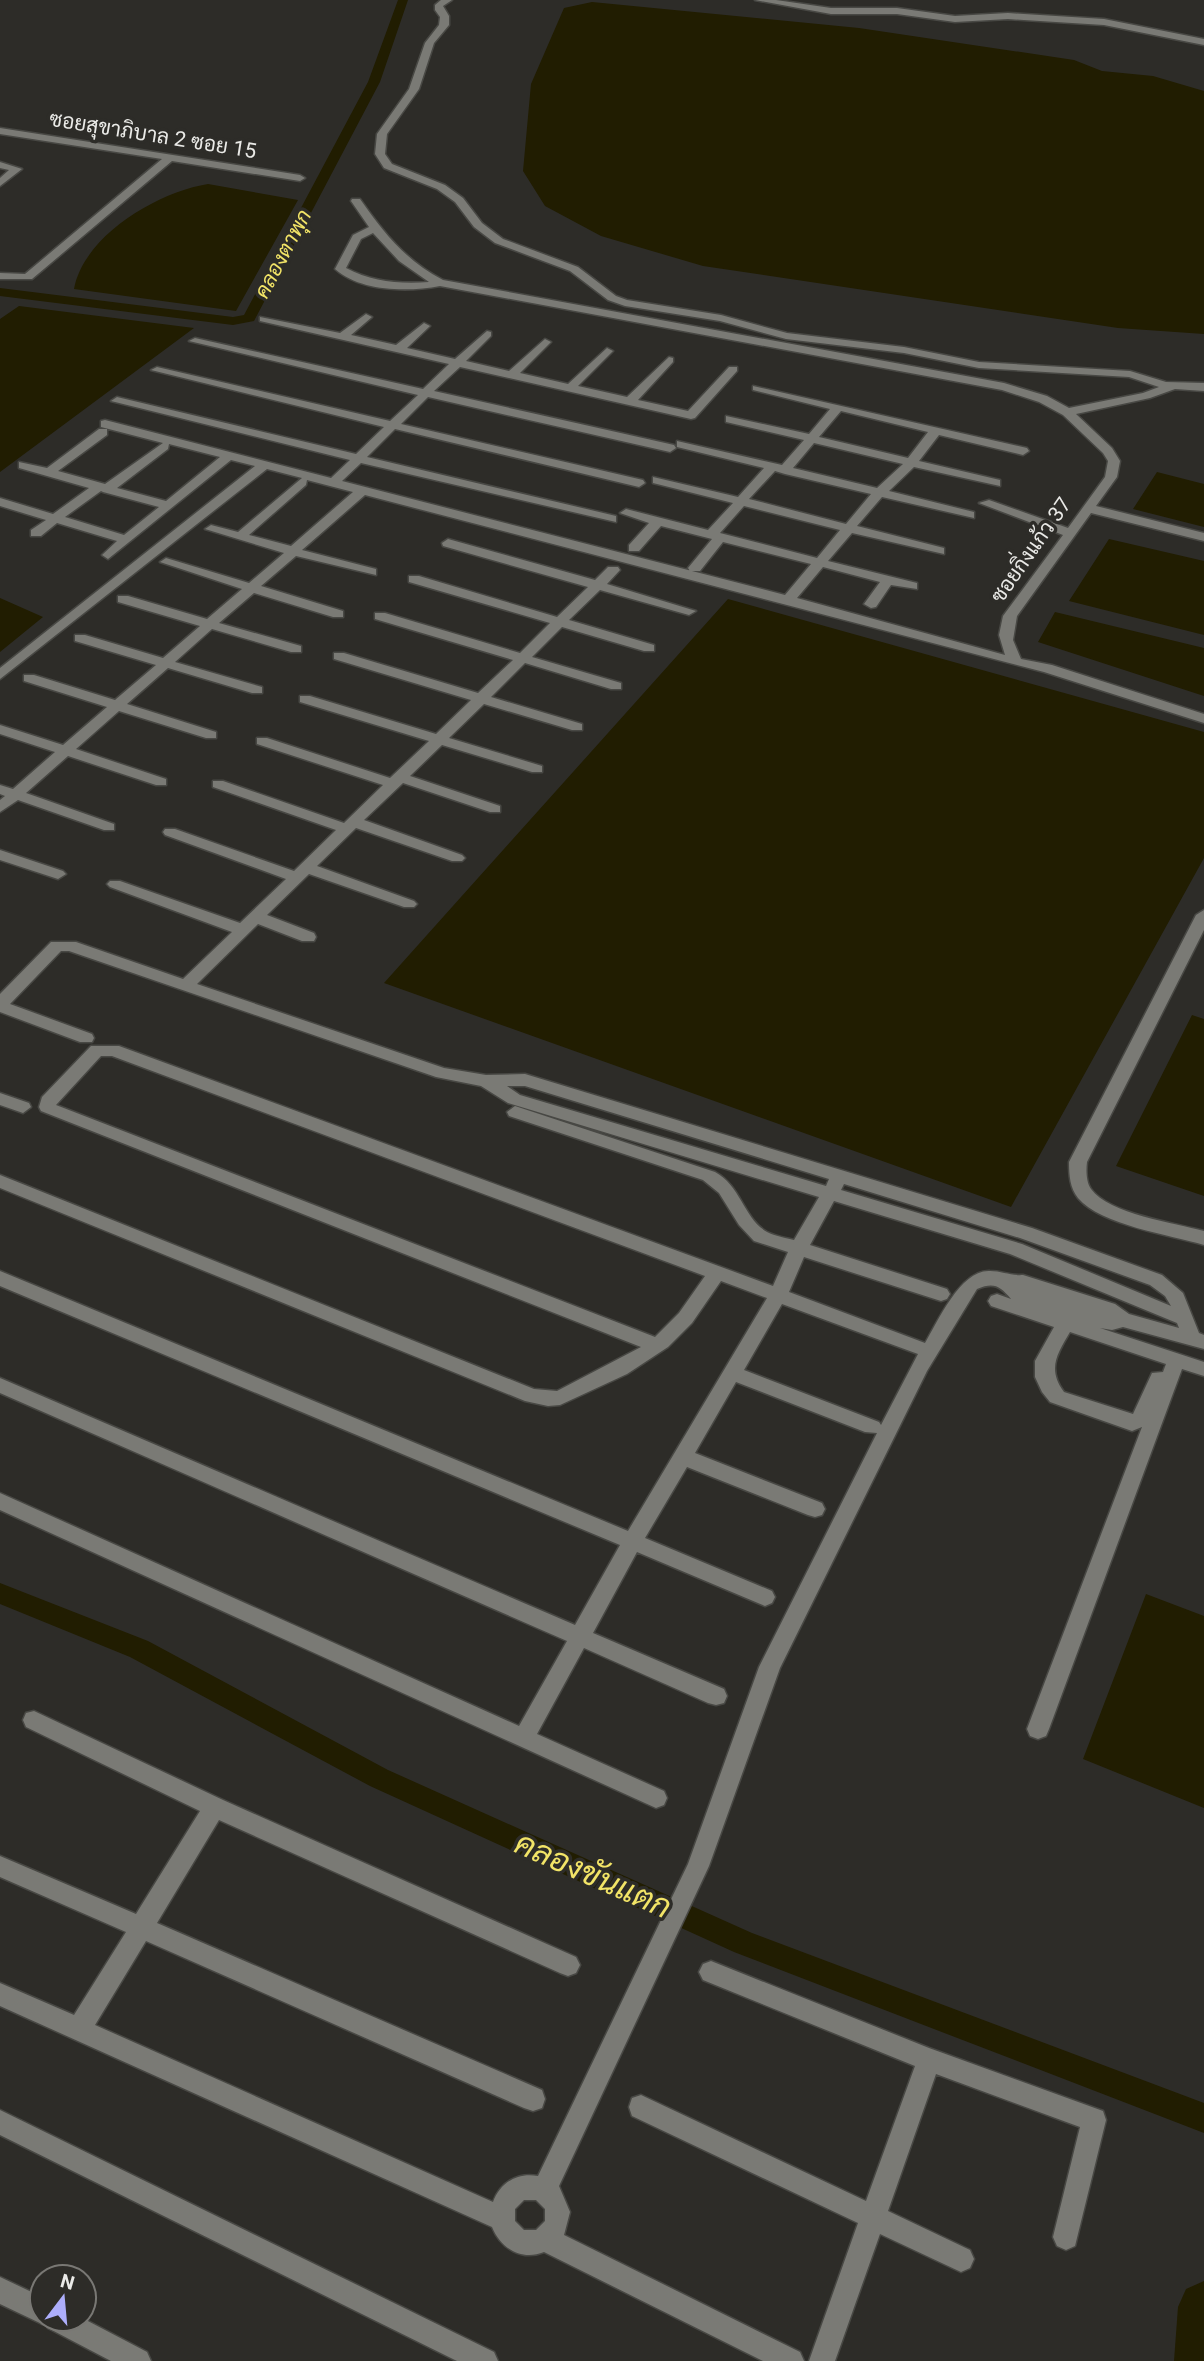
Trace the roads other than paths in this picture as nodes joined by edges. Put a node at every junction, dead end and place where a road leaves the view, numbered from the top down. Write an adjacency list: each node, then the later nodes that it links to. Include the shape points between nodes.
1 (447, 0): 29 (street, via 439,5 444,24 430,43 414,89 382,134 380,154 388,166 442,187 499,241 574,269 625,303 721,318 786,336 904,350 992,367 1130,374)
2 (760, 0): 4 (street, via 831,11)
3 (925, 3): 4 (street)
4 (921, 14): 5 (street, via 955,19 1008,16 1104,22)
5 (1204, 42)
6 (0, 131): 7 (street, ซอยสุขาภิบาล 2 ซอย 15)
7 (170, 158): 9 (street, ซอยสุขาภิบาล 2 ซอย 15); 13 (street, via 28,277)
8 (0, 165): 10 (street, via 17,169)
9 (300, 178)
10 (0, 183)
11 (356, 201): 12 (street)
12 (374, 228): 14 (street, via 409,266); 14 (street, via 359,234 340,269 360,279 417,286)
13 (0, 276)
14 (440, 283): 37 (street, via 1004,387)
15 (366, 317): 19 (street)
16 (264, 319): 19 (street)
17 (424, 326): 22 (street)
18 (486, 334): 25 (street)
19 (342, 337): 22 (street)
20 (195, 341): 33 (street)
21 (545, 342): 28 (street)
22 (398, 350): 25 (street)
23 (607, 351): 31 (street)
24 (668, 360): 35 (street)
25 (457, 363): 28 (street); 33 (street)
26 (733, 369): 35 (street, via 691,415)
27 (158, 370): 39 (street)
28 (511, 375): 31 (street)
29 (1173, 386): 30 (street); 37 (street)
30 (1204, 387)
31 (570, 388): 35 (street)
32 (757, 388): 36 (street)
33 (427, 392): 39 (street); 49 (street)
34 (117, 401): 45 (street)
35 (629, 402)
36 (838, 407): 40 (street); 41 (street)
37 (1067, 412): 64 (street, ซอยกิ่งแก้ว 37, via 1114,461 1111,477)
38 (730, 419): 41 (street)
39 (394, 424): 45 (street); 55 (street)
40 (936, 430): 43 (street); 46 (street)
41 (812, 439): 46 (street); 50 (street)
42 (164, 446): 57 (street)
43 (1023, 451)
44 (230, 455): 47 (street); 51 (street, via 104,428); 63 (street)
45 (358, 458): 54 (street); 68 (street)
46 (911, 462): 56 (street); 59 (street)
47 (266, 464): 54 (street); 108 (street)
48 (23, 465): 51 (street)
49 (772, 466): 50 (street); 60 (street)
50 (785, 470): 59 (street)
51 (49, 472): 57 (street)
52 (657, 480): 60 (street)
53 (302, 482): 74 (street)
54 (334, 482): 58 (street)
55 (639, 483)
56 (996, 483)
57 (104, 487): 63 (street); 67 (street)
58 (364, 489): 80 (street); 94 (street)
59 (880, 493): 66 (street); 70 (street)
60 (742, 501): 70 (street); 75 (street)
61 (0, 502): 67 (street)
62 (985, 503): 73 (street)
63 (168, 506): 77 (street)
64 (1088, 508): 73 (street, ซอยกิ่งแก้ว 37); 76 (street)
65 (626, 513): 69 (street)
66 (970, 515)
67 (55, 519): 72 (street); 77 (street)
68 (612, 519)
69 (658, 521): 75 (street); 79 (street)
70 (849, 528): 81 (street); 84 (street)
71 (211, 529): 74 (street)
72 (36, 533)
73 (1070, 533): 106 (street, ซอยกิ่งแก้ว 37, via 1010,616 1005,640)
74 (241, 536): 80 (street)
75 (716, 536): 84 (street); 85 (street)
76 (1204, 537)
77 (127, 540): 82 (street)
78 (447, 543): 90 (street)
79 (634, 548)
80 (293, 551): 87 (street); 92 (street)
81 (939, 551)
82 (108, 555)
83 (166, 562): 92 (street)
84 (820, 562): 89 (street); 94 (street)
85 (695, 568)
86 (613, 570): 90 (street)
87 (371, 572)
88 (414, 579): 99 (street)
89 (888, 580): 91 (street); 95 (street)
90 (598, 585): 96 (street); 99 (street)
91 (912, 586)
92 (252, 588): 97 (street); 100 (street)
93 (123, 599): 100 (street)
94 (788, 600): 106 (street)
95 (871, 604)
96 (689, 611)
97 (338, 614)
98 (380, 615): 105 (street)
99 (560, 622): 102 (street); 105 (street)
100 (210, 624): 103 (street); 107 (street)
101 (80, 638): 107 (street)
102 (649, 648)
103 (296, 649)
104 (339, 656): 112 (street)
105 (522, 659): 110 (street); 112 (street)
106 (1016, 662): 115 (street)
107 (165, 663): 111 (street); 114 (street)
108 (0, 675)
109 (29, 678): 114 (street)
110 (616, 686)
111 (257, 690)
112 (483, 697): 116 (street); 119 (street)
113 (305, 699): 119 (street)
114 (117, 706): 118 (street); 121 (street)
115 (1204, 719)
116 (577, 727)
117 (0, 729): 121 (street)
118 (211, 735)
119 (438, 740): 122 (street); 123 (street)
120 (262, 741): 123 (street)
121 (66, 751): 124 (street); 127 (street)
122 (537, 769)
123 (396, 781): 129 (street); 130 (street)
124 (161, 782)
125 (218, 784): 130 (street)
126 (0, 789): 127 (street)
127 (16, 794): 128 (street); 131 (street)
128 (0, 808)
129 (495, 809)
130 (350, 826): 134 (street); 135 (street)
131 (109, 827)
132 (170, 832): 135 (street)
133 (0, 855): 136 (street)
134 (457, 858)
135 (302, 873): 138 (street); 140 (street)
136 (58, 874)
137 (115, 884): 141 (street)
138 (409, 904)
139 (1204, 915): 154 (street, via 1078,1162 1077,1174 1086,1195 1100,1206)
140 (256, 917): 141 (street); 142 (street)
141 (243, 930): 143 (street)
142 (308, 936)
143 (186, 985): 144 (street, via 63,944); 146 (street, via 442,1073)
144 (0, 1005): 145 (street)
145 (86, 1038)
146 (486, 1081): 150 (street, via 525,1080); 151 (street, via 514,1099)
147 (0, 1099): 148 (street)
148 (23, 1107)
149 (515, 1112): 155 (street, via 709,1175 724,1183 747,1226 760,1236)
150 (673, 1125): 151 (street); 153 (street)
151 (661, 1143): 153 (street)
152 (0, 1181): 166 (street, via 532,1396 560,1398 631,1363)
153 (835, 1185): 155 (street); 165 (street, via 1059,1255 1184,1318)
154 (1204, 1238)
155 (799, 1248): 159 (street); 160 (street)
156 (716, 1274): 160 (street); 166 (street, via 674,1331); 166 (street, via 113,1050 97,1051 48,1101 52,1110)
157 (0, 1278): 176 (street)
158 (1008, 1283): 162 (street, via 1023,1282 1108,1309); 164 (street, via 1018,1294); 195 (street, via 988,1277 971,1284 919,1368 770,1667 698,1866)
159 (941, 1294)
160 (778, 1295): 167 (street); 170 (street)
161 (997, 1301): 163 (street)
162 (1123, 1320): 164 (street); 165 (street)
163 (1065, 1325): 164 (street); 168 (street, via 1044,1359 1049,1387 1058,1396 1129,1423 1140,1419)
164 (1093, 1326): 168 (street)
165 (1198, 1340)
166 (656, 1345)
167 (918, 1347)
168 (1172, 1360): 169 (street); 181 (street)
169 (1204, 1369)
170 (732, 1373): 172 (street); 173 (street)
171 (0, 1385): 178 (street)
172 (872, 1427)
173 (683, 1457): 175 (street); 176 (street)
174 (0, 1501): 182 (street)
175 (815, 1509)
176 (632, 1542): 177 (street); 178 (street)
177 (765, 1597)
178 (579, 1637): 179 (street); 182 (street)
179 (716, 1696)
180 (34, 1720): 184 (street)
181 (1038, 1729)
182 (523, 1739): 183 (street)
183 (656, 1798)
184 (215, 1807): 186 (street); 187 (street)
185 (0, 1866): 186 (street)
186 (142, 1929): 190 (street); 192 (street)
187 (568, 1965)
188 (711, 1972): 191 (street)
189 (0, 1994): 190 (street)
190 (78, 2031): 197 (street)
191 (929, 2060): 196 (street); 198 (street, via 1094,2120)
192 (533, 2099)
193 (642, 2107): 196 (street)
194 (0, 2122): 205 (street)
195 (544, 2190): 197 (street, via 519,2189 506,2202); 199 (street, via 558,2214)
196 (874, 2218): 200 (street); 207 (street)
197 (502, 2219): 199 (street, via 510,2236 518,2241)
198 (1066, 2237)
199 (545, 2239): 206 (street)
200 (961, 2259)
201 (0, 2290): 202 (street)
202 (28, 2304)
203 (84, 2333): 204 (street)
204 (138, 2361)
205 (485, 2361)
206 (791, 2361)
207 (822, 2361)

